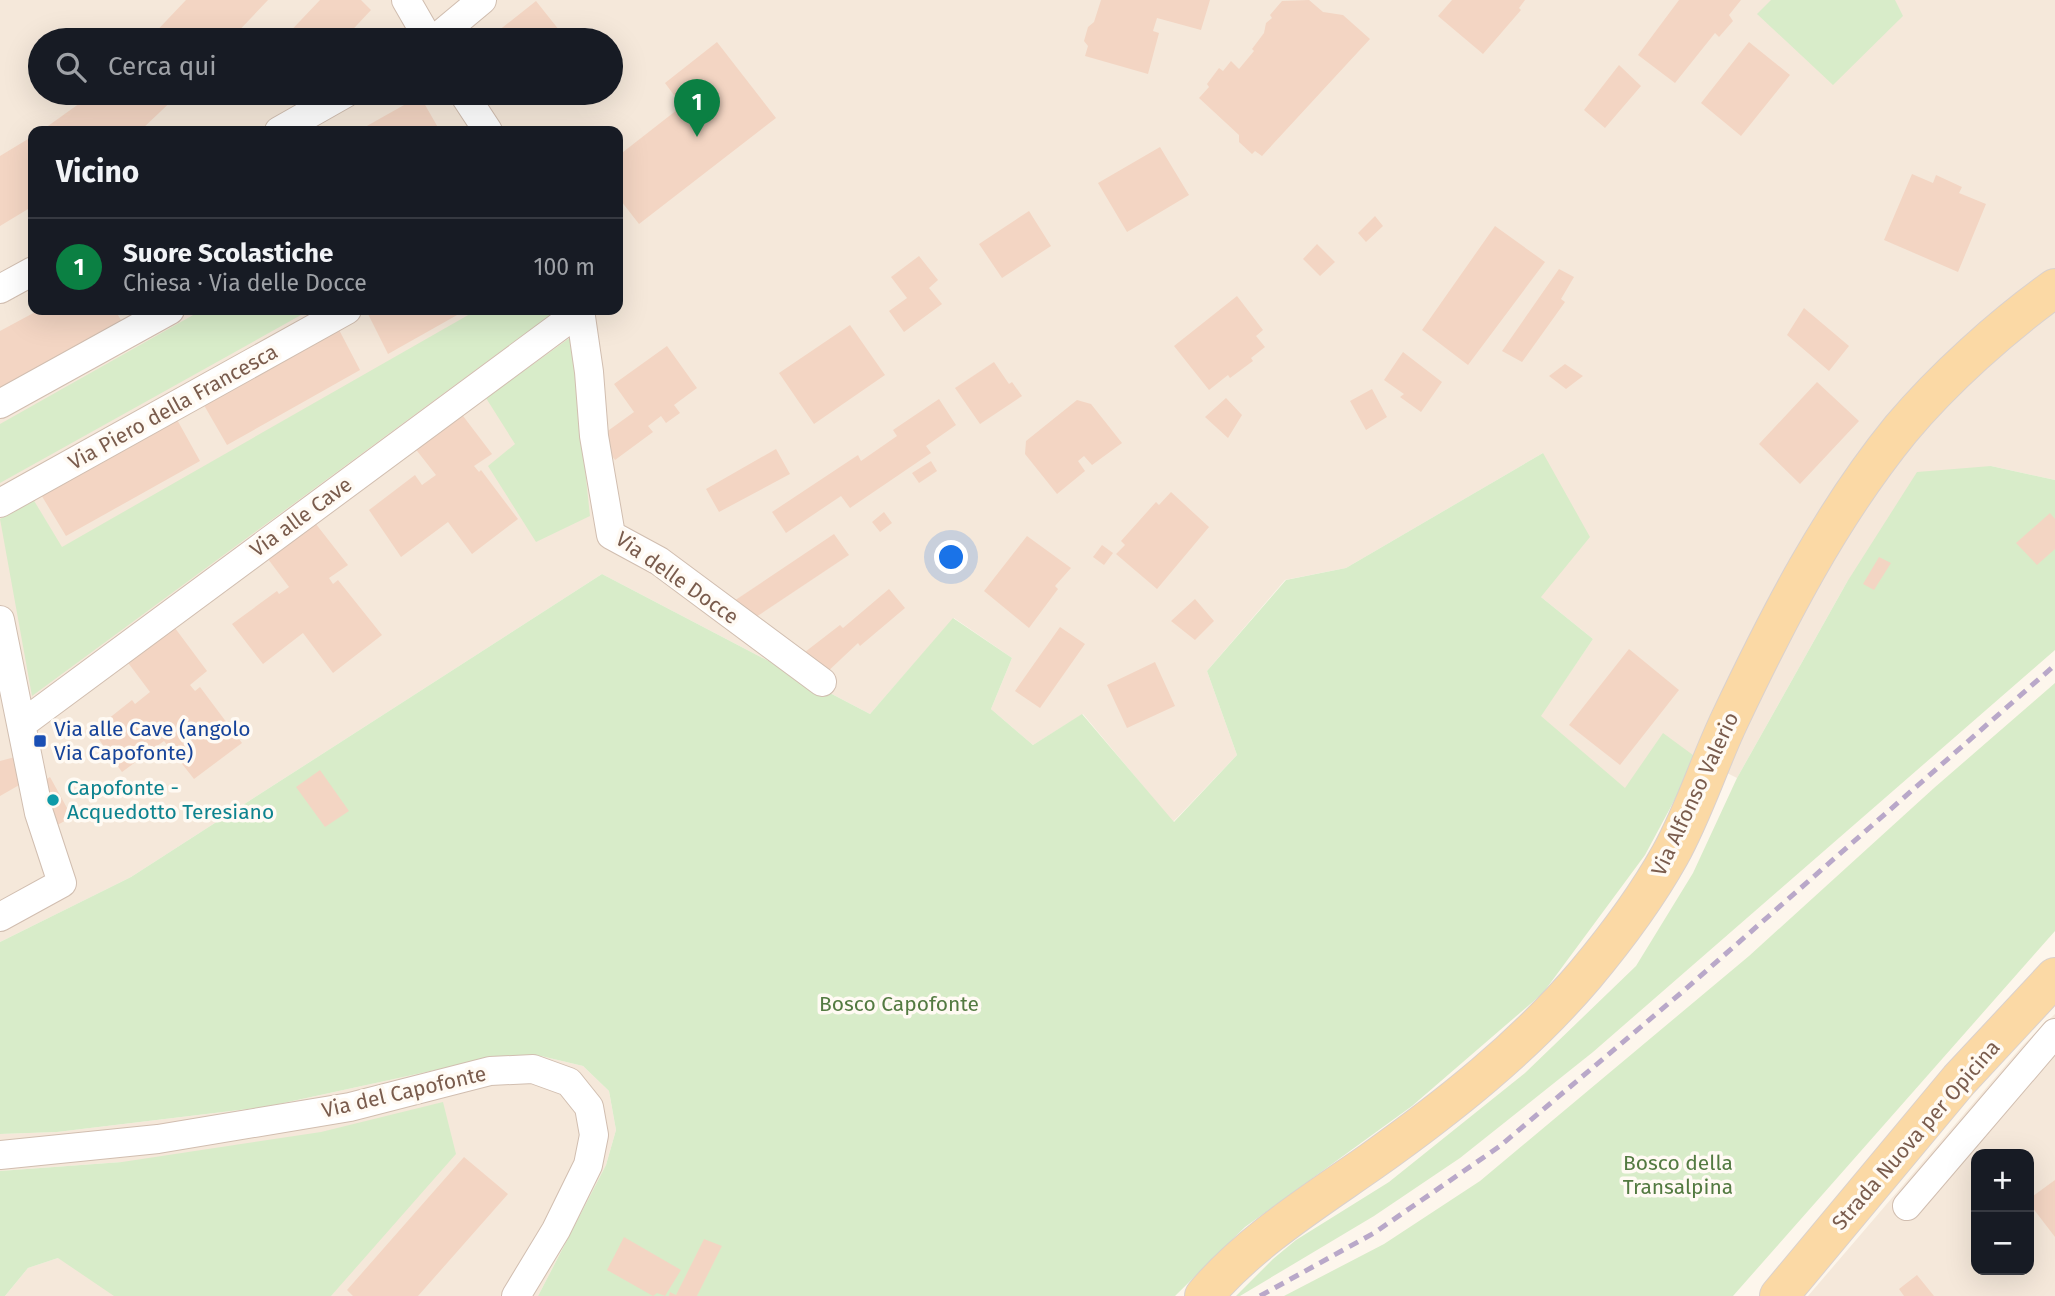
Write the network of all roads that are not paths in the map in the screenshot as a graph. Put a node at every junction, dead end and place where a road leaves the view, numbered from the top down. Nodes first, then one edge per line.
1 (406, 0) edge
2 (482, 0) edge
3 (424, 28) edge
4 (447, 28) edge
5 (325, 105) edge
6 (471, 105) edge
7 (288, 126) edge
8 (485, 126) edge
9 (28, 274) edge
10 (2055, 288) edge
11 (0, 289) edge
12 (161, 315) edge
13 (338, 315) edge
14 (574, 315) edge
15 (581, 315) edge
16 (0, 404) edge
17 (0, 503) edge
18 (0, 620) edge
19 (822, 682) dead end
20 (14, 714) edge
21 (0, 916) edge
22 (2055, 977) edge
23 (2055, 1033) edge
24 (0, 1155) edge
25 (1907, 1206) dead end
26 (516, 1296) edge
27 (1204, 1296) edge
28 (1779, 1296) edge

1 - 3 street
2 - 4 street
5 - 7 street
6 - 8 street
9 - 11 street
10 - 27 main road, Via Alfonso Valerio
12 - 16 street
13 - 17 street, Via Piero della Francesca
14 - 20 street, Via alle Cave
15 - 19 street, Via delle Docce
18 - 20 street
20 - 21 street
22 - 28 main road, Strada Nuova per Opicina
23 - 25 street
24 - 26 street, Via del Capofonte

